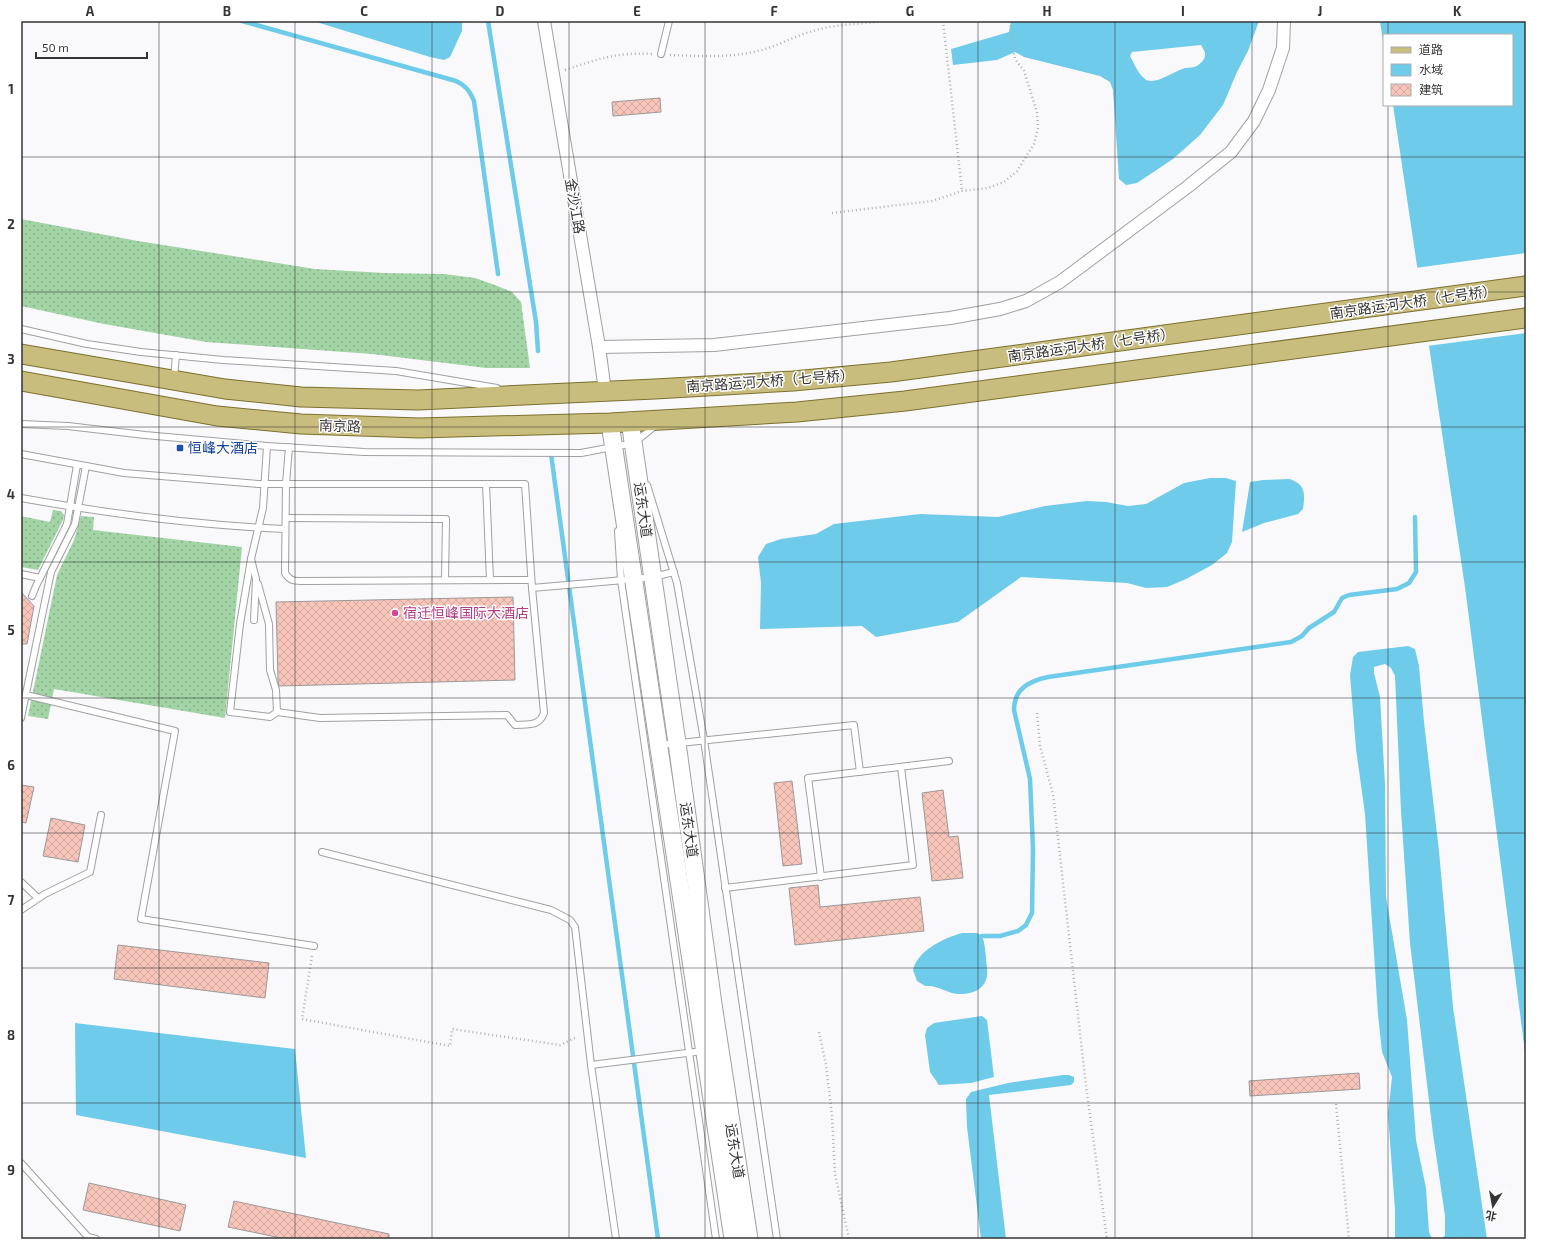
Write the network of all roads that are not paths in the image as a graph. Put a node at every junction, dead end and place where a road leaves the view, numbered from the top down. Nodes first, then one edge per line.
1 (544, 21) edge
2 (669, 21) edge
3 (1284, 21) edge
4 (661, 54) road end
5 (1526, 286) edge
6 (1526, 318) edge
7 (21, 329) edge
8 (599, 347) junction
9 (21, 354) edge
10 (176, 355) junction
11 (174, 380) junction
12 (21, 382) edge
13 (655, 389) joint
14 (605, 391) junction
15 (534, 395) junction
16 (662, 420) junction
17 (630, 422) junction
18 (610, 423) junction
19 (21, 424) edge
20 (634, 443) junction
21 (267, 446) junction
22 (289, 447) junction
23 (613, 448) junction
24 (21, 454) edge
25 (77, 465) junction
26 (86, 466) junction
27 (265, 484) junction
28 (286, 484) junction
29 (486, 484) junction
30 (21, 498) edge
31 (71, 507) junction
32 (78, 508) junction
33 (286, 518) junction
34 (618, 518) dead end
35 (618, 526) dead end
36 (258, 528) junction
37 (285, 529) junction
38 (251, 559) junction
39 (674, 572) junction
40 (21, 574) edge
41 (653, 577) junction
42 (40, 578) junction
43 (256, 579) junction
44 (445, 580) junction
45 (490, 580) junction
46 (531, 580) junction
47 (627, 580) junction
48 (532, 588) junction
49 (32, 596) dead end
50 (254, 620) dead end
51 (26, 695) junction
52 (277, 712) junction
53 (21, 718) edge
54 (704, 740) junction
55 (677, 743) junction
56 (659, 745) junction
57 (949, 761) dead end
58 (901, 767) junction
59 (860, 772) junction
60 (101, 815) dead end
61 (322, 852) dead end
62 (821, 877) junction
63 (21, 882) edge
64 (725, 888) junction
65 (38, 898) junction
66 (21, 910) edge
67 (314, 946) road end
68 (697, 1052) junction
69 (590, 1065) junction
70 (21, 1163) edge
71 (96, 1239) edge
72 (616, 1239) edge
73 (716, 1239) edge
74 (733, 1239) edge
75 (749, 1239) edge
76 (777, 1239) edge

1 - 8 street, 金沙江路
2 - 4 lane
3 - 8 street
5 - 13 main road, 南京路运河大桥（七号桥）
6 - 16 main road
7 - 10 lane
8 - 14 street, 金沙江路
9 - 11 main road, 南京路
10 - 11 lane
10 - 15 lane
11 - 15 main road, 南京路
12 - 18 main road, 南京路
13 - 14 main road, 南京路
14 - 15 main road, 南京路
16 - 17 main road, 南京路
16 - 20 lane
17 - 18 main road, 南京路
17 - 20 main road, 运东大道
18 - 23 main road, 运东大道
19 - 21 lane
20 - 23 lane
20 - 39 lane
20 - 41 main road, 运东大道
21 - 22 lane
21 - 27 lane
22 - 23 lane
22 - 28 lane
23 - 34 lane
23 - 47 main road, 运东大道
24 - 25 lane
25 - 26 lane
25 - 31 lane
26 - 27 lane
26 - 32 lane
27 - 28 lane
27 - 36 lane
28 - 29 lane
28 - 33 lane
29 - 45 lane
29 - 46 lane
30 - 31 lane
31 - 32 lane
31 - 42 lane
32 - 36 lane
32 - 51 lane
33 - 37 lane
33 - 44 lane
35 - 47 lane
36 - 37 lane
36 - 38 lane
37 - 44 lane
38 - 43 lane
38 - 52 lane
39 - 41 lane
39 - 54 lane
40 - 42 lane
41 - 47 lane
41 - 55 main road, 运东大道
42 - 49 lane
43 - 50 lane
43 - 52 lane
44 - 45 lane
45 - 46 lane
46 - 48 lane
47 - 48 lane
47 - 56 main road, 运东大道
47 - 68 lane
48 - 52 lane
51 - 53 lane
51 - 67 lane
54 - 55 lane
54 - 59 lane
54 - 64 lane
55 - 56 lane
55 - 75 main road, 运东大道
56 - 68 main road, 运东大道
57 - 58 lane
58 - 59 lane
58 - 62 lane
59 - 62 lane
60 - 65 lane
61 - 69 lane
62 - 64 lane
63 - 65 lane
64 - 76 lane
65 - 66 lane
68 - 69 lane
68 - 73 lane
68 - 74 main road, 运东大道
69 - 72 lane
70 - 71 lane

